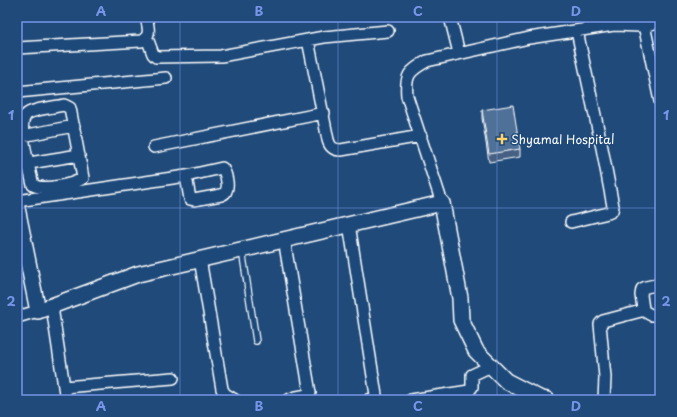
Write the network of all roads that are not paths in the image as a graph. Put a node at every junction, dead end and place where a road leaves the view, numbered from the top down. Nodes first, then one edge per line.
1 (146, 17) edge
2 (450, 17) edge
3 (660, 22) edge
4 (644, 25) junction
5 (388, 31) dead end
6 (577, 31) junction
7 (146, 38) junction
8 (308, 40) junction
9 (17, 48) edge
10 (459, 53) junction
11 (166, 78) dead end
12 (17, 92) edge
13 (660, 101) edge
14 (324, 113) junction
15 (74, 126) junction
16 (20, 136) edge
17 (421, 136) junction
18 (154, 147) dead end
19 (79, 155) junction
20 (28, 163) junction
21 (17, 166) edge
22 (186, 176) dead end
23 (17, 201) edge
24 (442, 203) junction
25 (17, 208) edge
26 (571, 222) dead end
27 (349, 224) junction
28 (20, 234) edge
29 (284, 239) junction
30 (242, 249) junction
31 (22, 255) edge
32 (200, 259) junction
33 (660, 284) edge
34 (45, 309) junction
35 (642, 310) junction
36 (660, 316) edge
37 (17, 317) edge
38 (256, 341) dead end
39 (491, 366) junction
40 (173, 378) dead end
41 (64, 387) junction
42 (66, 400) edge
43 (235, 400) edge
44 (289, 400) edge
45 (370, 400) edge
46 (410, 400) edge
47 (547, 400) edge
48 (604, 400) edge

1 - 7 street
2 - 10 street
3 - 4 street
4 - 6 street
4 - 13 street
5 - 8 street
6 - 10 street
6 - 26 street
7 - 8 street
7 - 9 street
8 - 14 street
10 - 17 street
11 - 12 street
14 - 17 street
14 - 18 street
15 - 16 street
15 - 16 street
15 - 19 street
16 - 20 street
17 - 24 street
19 - 20 street
19 - 20 street
20 - 21 street
22 - 23 street
24 - 27 street
24 - 39 street
25 - 28 street
27 - 29 street
27 - 45 street
28 - 31 street
29 - 30 street
29 - 44 street
30 - 32 street
30 - 38 lane
31 - 34 street
32 - 34 street
32 - 43 street
33 - 35 street
34 - 37 street
34 - 41 street
35 - 36 street
35 - 48 street
39 - 46 street
39 - 47 street
40 - 41 street
41 - 42 street

